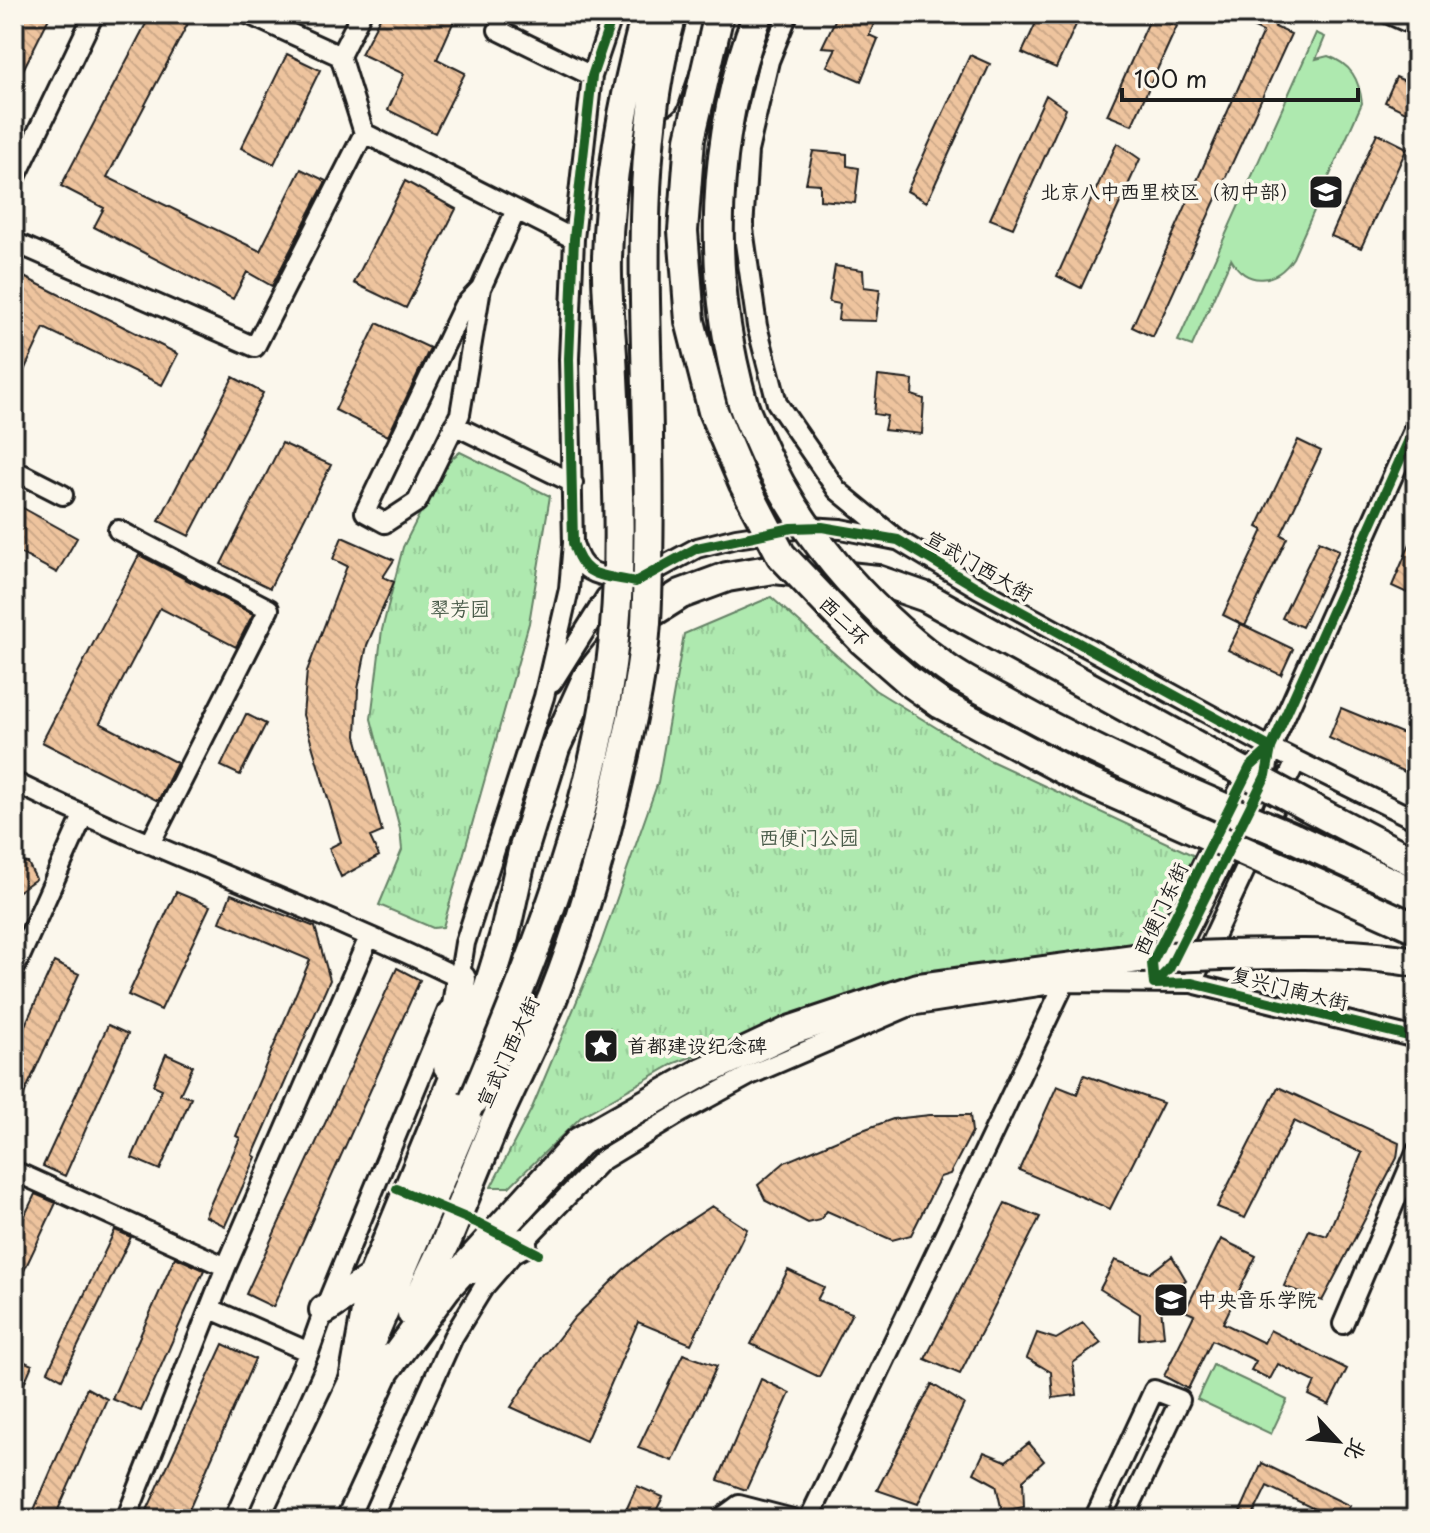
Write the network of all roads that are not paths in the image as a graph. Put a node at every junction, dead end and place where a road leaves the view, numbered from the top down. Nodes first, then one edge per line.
1 (94, 14) edge
2 (248, 14) edge
3 (361, 14) edge
4 (505, 14) edge
5 (613, 14) edge
6 (646, 14) edge
7 (672, 14) edge
8 (693, 14) edge
9 (719, 14) edge
10 (758, 14) edge
11 (788, 14) edge
12 (1389, 14) edge
13 (1416, 26) edge
14 (340, 56) junction
15 (592, 76) junction
16 (364, 133) junction
17 (649, 155) junction
18 (14, 181) edge
19 (516, 210) junction
20 (574, 239) junction
21 (14, 242) edge
22 (481, 288) junction
23 (1416, 424) edge
24 (454, 425) junction
25 (14, 470) edge
26 (573, 483) junction
27 (63, 495) dead end
28 (118, 530) dead end
29 (898, 540) junction
30 (573, 543) junction
31 (635, 582) junction
32 (544, 697) junction
33 (1271, 748) junction
34 (1296, 761) junction
35 (14, 782) edge
36 (83, 816) junction
37 (1416, 820) edge
38 (150, 844) junction
39 (1416, 863) edge
40 (1416, 894) edge
41 (1416, 928) edge
42 (369, 937) junction
43 (1416, 962) edge
44 (14, 970) edge
45 (461, 979) junction
46 (1065, 982) junction
47 (1192, 983) junction
48 (1154, 984) junction
49 (1416, 1038) edge
50 (440, 1114) junction
51 (1416, 1152) edge
52 (14, 1171) edge
53 (522, 1243) junction
54 (226, 1267) junction
55 (372, 1278) junction
56 (447, 1287) junction
57 (211, 1309) junction
58 (324, 1310) junction
59 (1343, 1324) dead end
60 (309, 1352) junction
61 (382, 1375) junction
62 (354, 1380) junction
63 (126, 1519) edge
64 (234, 1519) edge
65 (288, 1519) edge
66 (317, 1519) edge
67 (371, 1519) edge
68 (720, 1519) edge
69 (793, 1519) edge
70 (809, 1519) edge
71 (1094, 1519) edge
72 (1124, 1519) edge

1 - 18 street
2 - 14 street
3 - 14 street
4 - 15 street
5 - 15 street, 宣武门西大街
6 - 62 highway, 宣武门西大街, bridge
7 - 17 highway, 宣武门西大街, bridge
8 - 17 highway, 宣武门西大街, bridge
9 - 41 highway, 西二环, bridge
10 - 40 highway, 西二环, bridge
11 - 29 street, 宣武门西大街
12 - 13 street
14 - 16 street
15 - 20 street, 宣武门西大街
16 - 19 street
16 - 21 street
17 - 61 highway, 宣武门西大街, bridge
19 - 20 street
19 - 22 street
20 - 26 street, 宣武门西大街
22 - 24 street
22 - 24 street
23 - 33 street, 西便门东街
24 - 26 street
25 - 27 street
26 - 30 street, 宣武门西大街
28 - 38 street
29 - 31 street, 宣武门西大街
29 - 33 street, 宣武门西大街
30 - 31 street
30 - 32 street, 宣武门西大街
31 - 32 street, 宣武门西大街
32 - 45 street, 宣武门西大街
33 - 34 street
33 - 48 street, 西便门东街
34 - 37 street
34 - 47 street
35 - 36 street
36 - 38 street
36 - 44 street
38 - 42 street
39 - 50 highway, bridge
42 - 45 street
42 - 54 street
43 - 56 highway, bridge
45 - 50 highway
45 - 58 street, 宣武门西大街
46 - 48 street
46 - 53 street
46 - 70 street
47 - 48 street, 复兴门南大街
47 - 49 street, 复兴门南大街
50 - 55 highway
51 - 59 street
52 - 54 street
53 - 56 highway
53 - 67 street
54 - 57 street
55 - 58 highway
55 - 62 highway
56 - 61 highway
57 - 60 street
57 - 63 street
58 - 60 street, 宣武门西大街
60 - 64 street, 宣武门西大街
61 - 66 highway, 宣武门西大街
62 - 65 highway, 宣武门西大街
68 - 69 street
71 - 72 street

